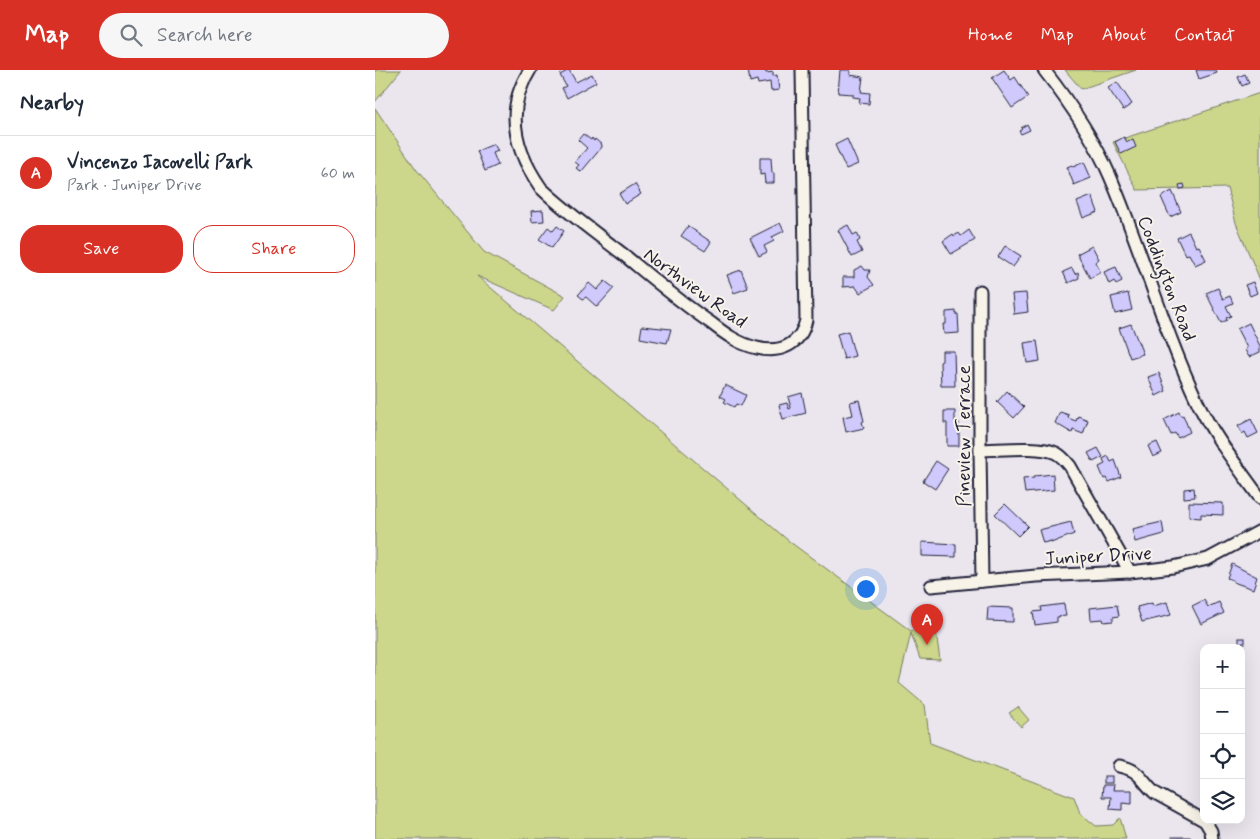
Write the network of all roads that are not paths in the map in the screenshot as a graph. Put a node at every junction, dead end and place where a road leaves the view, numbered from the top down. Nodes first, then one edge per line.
1 (530, 70) edge
2 (802, 70) edge
3 (1044, 70) edge
4 (980, 292) dead end
5 (980, 450) junction
6 (1260, 498) edge
7 (1260, 531) edge
8 (1130, 572) junction
9 (982, 581) junction
10 (931, 586) dead end
11 (1119, 766) dead end
12 (1212, 839) edge

1 - 2 street, Northview Road
3 - 6 street, Coddington Road
4 - 5 street, Pineview Terrace
5 - 8 street
5 - 9 street, Pineview Terrace
7 - 8 street, Juniper Drive
8 - 9 street, Juniper Drive
9 - 10 street, Juniper Drive
11 - 12 street

